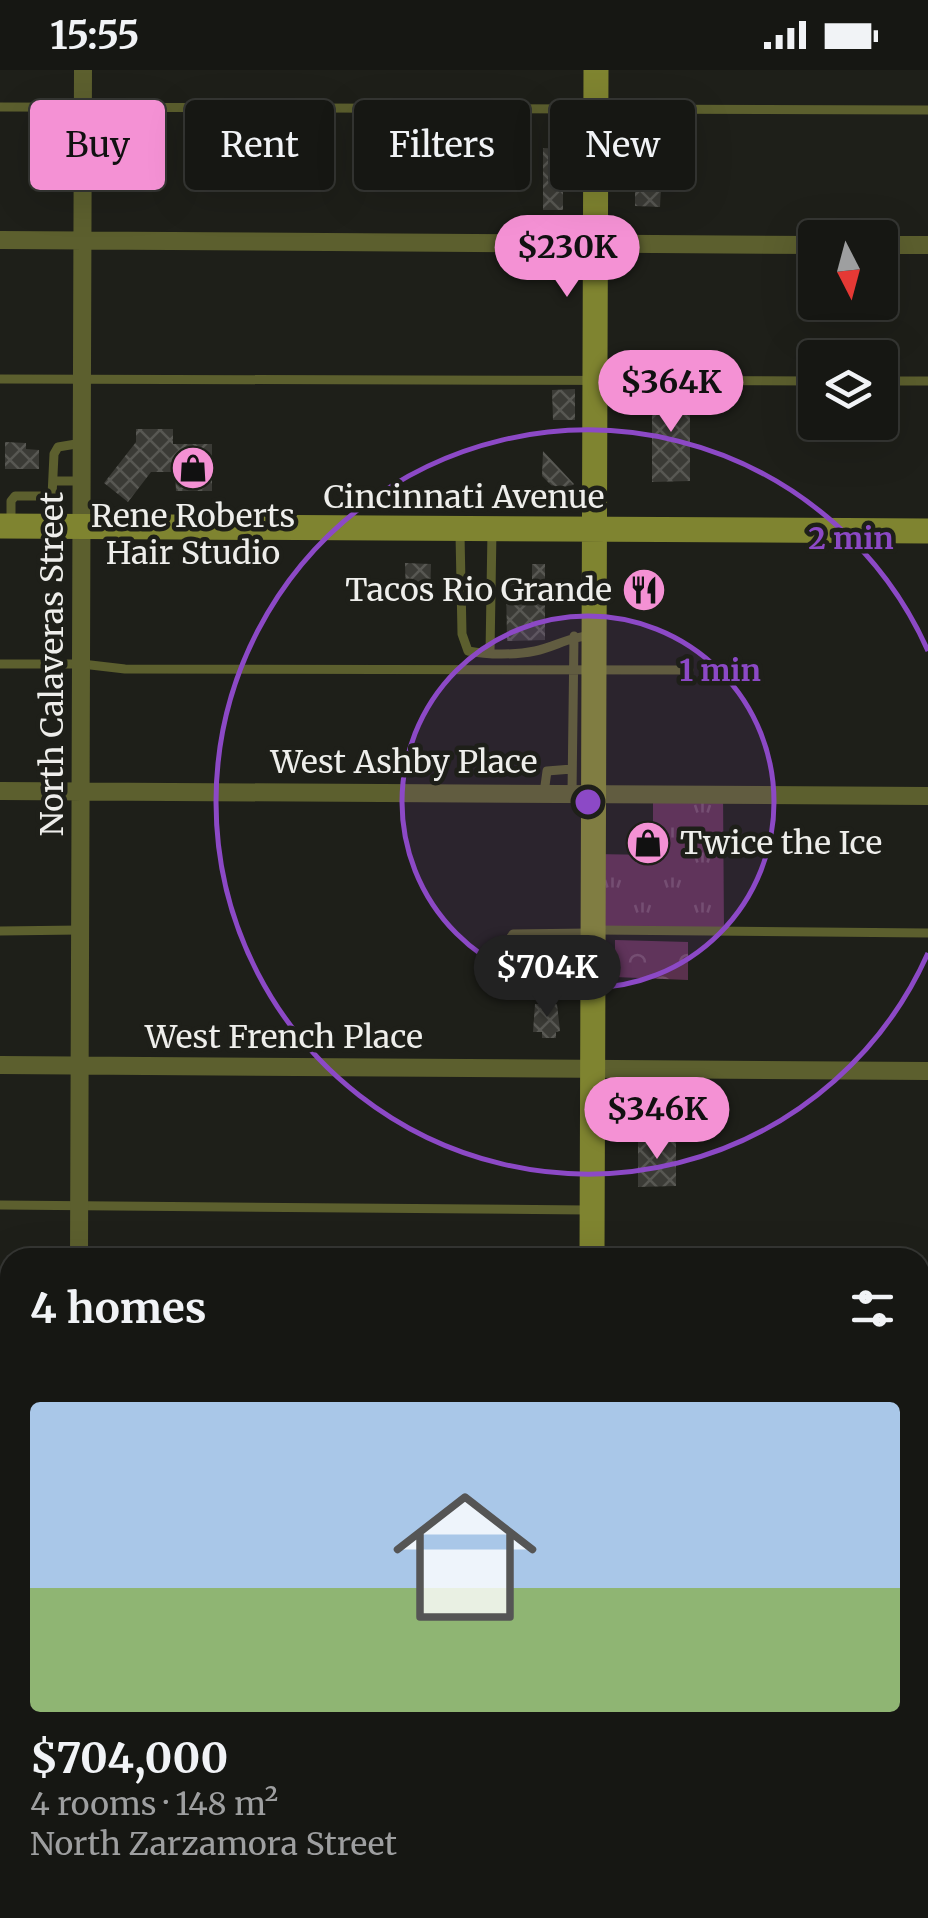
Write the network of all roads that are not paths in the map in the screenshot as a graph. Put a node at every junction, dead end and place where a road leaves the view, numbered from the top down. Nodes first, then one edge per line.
1 (83, 70) edge
2 (596, 70) edge
3 (83, 100) edge
4 (596, 100) edge
5 (0, 107) edge
6 (30, 107) edge
7 (165, 107) edge
8 (550, 109) edge
9 (695, 109) edge
10 (928, 110) edge
11 (83, 190) edge
12 (595, 190) edge
13 (0, 240) edge
14 (83, 240) junction
15 (595, 244) junction
16 (798, 245) edge
17 (898, 245) edge
18 (928, 245) edge
19 (0, 379) edge
20 (82, 379) junction
21 (594, 381) junction
22 (798, 381) edge
23 (898, 381) edge
24 (928, 381) edge
25 (82, 444) junction
26 (53, 481) junction
27 (82, 481) junction
28 (52, 496) junction
29 (6, 526) edge
30 (52, 526) junction
31 (82, 526) junction
32 (460, 530) junction
33 (492, 530) junction
34 (594, 531) junction
35 (928, 531) edge
36 (584, 636) junction
37 (490, 653) junction
38 (0, 664) edge
39 (82, 664) junction
40 (583, 668) junction
41 (689, 670) dead end
42 (572, 769) junction
43 (0, 791) edge
44 (82, 791) junction
45 (544, 793) junction
46 (583, 793) junction
47 (928, 796) edge
48 (80, 930) junction
49 (0, 931) edge
50 (593, 931) junction
51 (928, 933) edge
52 (592, 978) junction
53 (0, 1065) edge
54 (80, 1065) junction
55 (592, 1069) junction
56 (928, 1070) edge
57 (0, 1205) edge
58 (79, 1205) junction
59 (592, 1210) junction
60 (79, 1248) edge
61 (592, 1248) edge

1 - 3 street, North Calaveras Street
2 - 4 street
5 - 6 lane
7 - 8 lane
9 - 10 lane
11 - 14 street, North Calaveras Street
12 - 15 street
13 - 14 street
14 - 15 street
14 - 20 street, North Calaveras Street
15 - 16 street
15 - 21 street
17 - 18 street
19 - 20 lane
20 - 21 lane
20 - 25 street, North Calaveras Street
21 - 22 lane
21 - 34 street
23 - 24 lane
25 - 26 lane
25 - 27 street, North Calaveras Street
26 - 27 lane
26 - 28 lane
27 - 31 street, North Calaveras Street
28 - 29 lane
28 - 30 lane
29 - 30 street, Cincinnati Avenue
30 - 31 street, Cincinnati Avenue
31 - 32 street, Cincinnati Avenue
31 - 39 street, North Calaveras Street
32 - 33 street, Cincinnati Avenue
32 - 37 lane
33 - 34 street, Cincinnati Avenue
33 - 37 lane
34 - 35 street, Cincinnati Avenue
34 - 36 street
36 - 37 lane
36 - 40 street
38 - 39 lane
39 - 40 lane
39 - 44 street, North Calaveras Street
40 - 41 lane
40 - 42 lane
40 - 46 street
42 - 45 lane
42 - 46 lane
43 - 44 street, West Ashby Place
44 - 45 street, West Ashby Place
44 - 48 street, North Calaveras Street
45 - 46 street, West Ashby Place
46 - 47 street, West Ashby Place
46 - 50 street
48 - 49 lane
48 - 54 street, North Calaveras Street
50 - 51 lane
50 - 52 street
50 - 52 lane
52 - 55 street
53 - 54 street, West French Place
54 - 55 street, West French Place
54 - 58 street, North Calaveras Street
55 - 56 street, West French Place
55 - 59 street
57 - 58 lane
58 - 59 lane
58 - 60 street, North Calaveras Street
59 - 61 street

